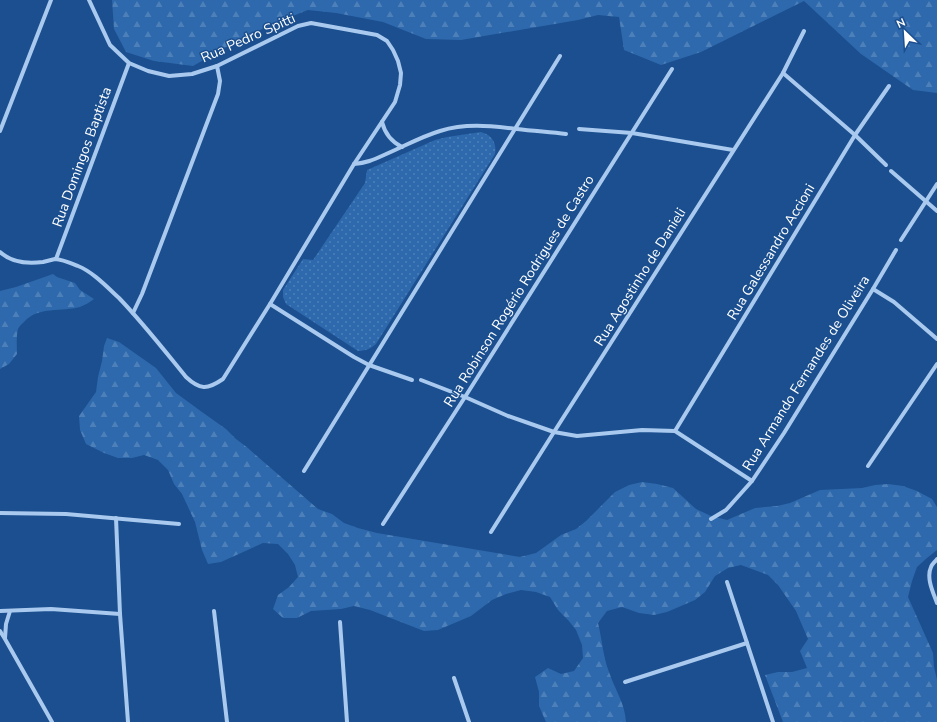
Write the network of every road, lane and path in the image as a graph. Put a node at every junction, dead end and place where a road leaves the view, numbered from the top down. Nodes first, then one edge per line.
1 (51, 0) edge
2 (89, 0) edge
3 (804, 31) dead end
4 (560, 56) dead end
5 (129, 63) junction
6 (217, 66) junction
7 (672, 69) dead end
8 (783, 73) junction
9 (889, 86) dead end
10 (382, 122) junction
11 (516, 129) junction
12 (579, 129) dead end
13 (0, 131) edge
14 (632, 133) junction
15 (566, 134) dead end
16 (855, 135) junction
17 (402, 147) junction
18 (733, 150) junction
19 (354, 164) junction
20 (886, 165) dead end
21 (892, 171) dead end
22 (937, 184) edge
23 (926, 202) junction
24 (937, 211) edge
25 (901, 240) dead end
26 (896, 250) dead end
27 (0, 252) edge
28 (56, 259) junction
29 (873, 289) junction
30 (270, 304) junction
31 (133, 313) junction
32 (937, 339) edge
33 (937, 364) edge
34 (369, 365) junction
35 (412, 380) dead end
36 (421, 380) dead end
37 (465, 397) junction
38 (675, 431) junction
39 (554, 432) junction
40 (868, 466) dead end
41 (304, 471) dead end
42 (752, 481) junction
43 (0, 514) edge
44 (116, 518) junction
45 (711, 519) dead end
46 (179, 524) dead end
47 (383, 524) dead end
48 (491, 532) dead end
49 (937, 559) edge
50 (727, 582) dead end
51 (937, 602) edge
52 (0, 611) edge
53 (10, 611) junction
54 (214, 611) dead end
55 (120, 614) junction
56 (340, 622) dead end
57 (0, 631) edge
58 (5, 639) junction
59 (747, 643) junction
60 (454, 678) dead end
61 (625, 682) dead end
62 (52, 722) edge
63 (128, 722) edge
64 (227, 722) edge
65 (347, 722) edge
66 (469, 722) edge
67 (773, 722) edge

1 - 13 street
2 - 5 street, Rua Pedro Spitti
3 - 8 street, Rua Agostinho de Danieli
4 - 11 street
5 - 6 street, Rua Pedro Spitti
5 - 28 street, Rua Domingos Baptista
6 - 10 street, Rua Pedro Spitti
6 - 31 street
7 - 14 street, Rua Robinson Rogério Rodrigues de Castro
8 - 16 street
8 - 18 street, Rua Agostinho de Danieli
9 - 16 street, Rua Galessandro Accioni
10 - 17 street
10 - 19 street, Rua Pedro Spitti
11 - 15 street
11 - 17 street
11 - 34 street
12 - 14 street
14 - 18 street
14 - 37 street, Rua Robinson Rogério Rodrigues de Castro
16 - 20 street
16 - 38 street, Rua Galessandro Accioni
17 - 19 street
18 - 39 street, Rua Agostinho de Danieli
19 - 30 street, Rua Pedro Spitti
21 - 23 street
22 - 23 street
23 - 24 street
23 - 25 street
26 - 29 street, Rua Armando Fernandes de Oliveira
27 - 28 street
28 - 31 street
29 - 32 street
29 - 42 street, Rua Armando Fernandes de Oliveira
30 - 31 street, Rua Pedro Spitti
30 - 34 street
33 - 40 street
34 - 35 street
34 - 41 street
36 - 37 street
37 - 39 street
37 - 47 street, Rua Robinson Rogério Rodrigues de Castro
38 - 39 street
38 - 42 street
39 - 48 street, Rua Agostinho de Danieli
42 - 45 street, Rua Armando Fernandes de Oliveira
43 - 44 street
44 - 46 street
44 - 55 street
49 - 51 street
50 - 59 street
52 - 53 street
53 - 55 street
53 - 58 street
54 - 64 street
55 - 63 street
56 - 65 street
57 - 58 street
58 - 62 street
59 - 61 street
59 - 67 street
60 - 66 street

